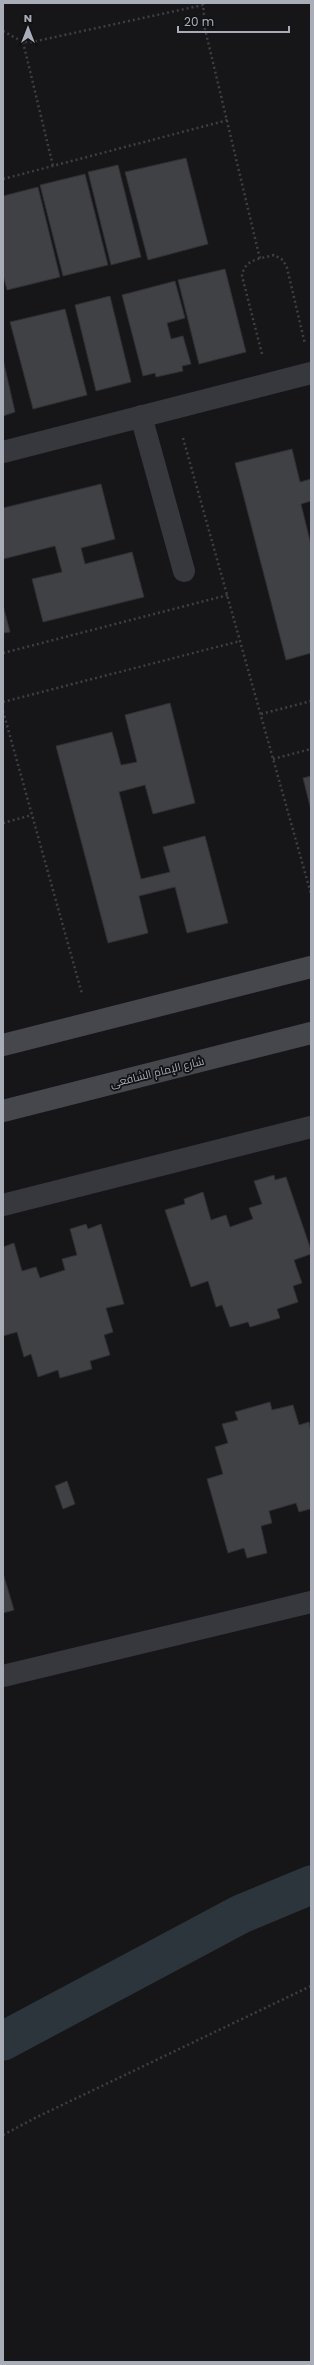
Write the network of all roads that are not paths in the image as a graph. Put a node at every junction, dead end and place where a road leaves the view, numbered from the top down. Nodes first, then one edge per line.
1 (309, 362) edge
2 (141, 416) junction
3 (3, 452) edge
4 (184, 571) dead end
5 (311, 967) edge
6 (311, 1033) edge
7 (3, 1045) edge
8 (3, 1111) edge
9 (311, 1126) edge
10 (3, 1205) edge
11 (311, 1602) edge
12 (3, 1676) edge

1 - 2 street
2 - 3 street
2 - 4 street
5 - 7 main road
6 - 8 main road, شارع الإمام الشافعى
9 - 10 street
11 - 12 street

